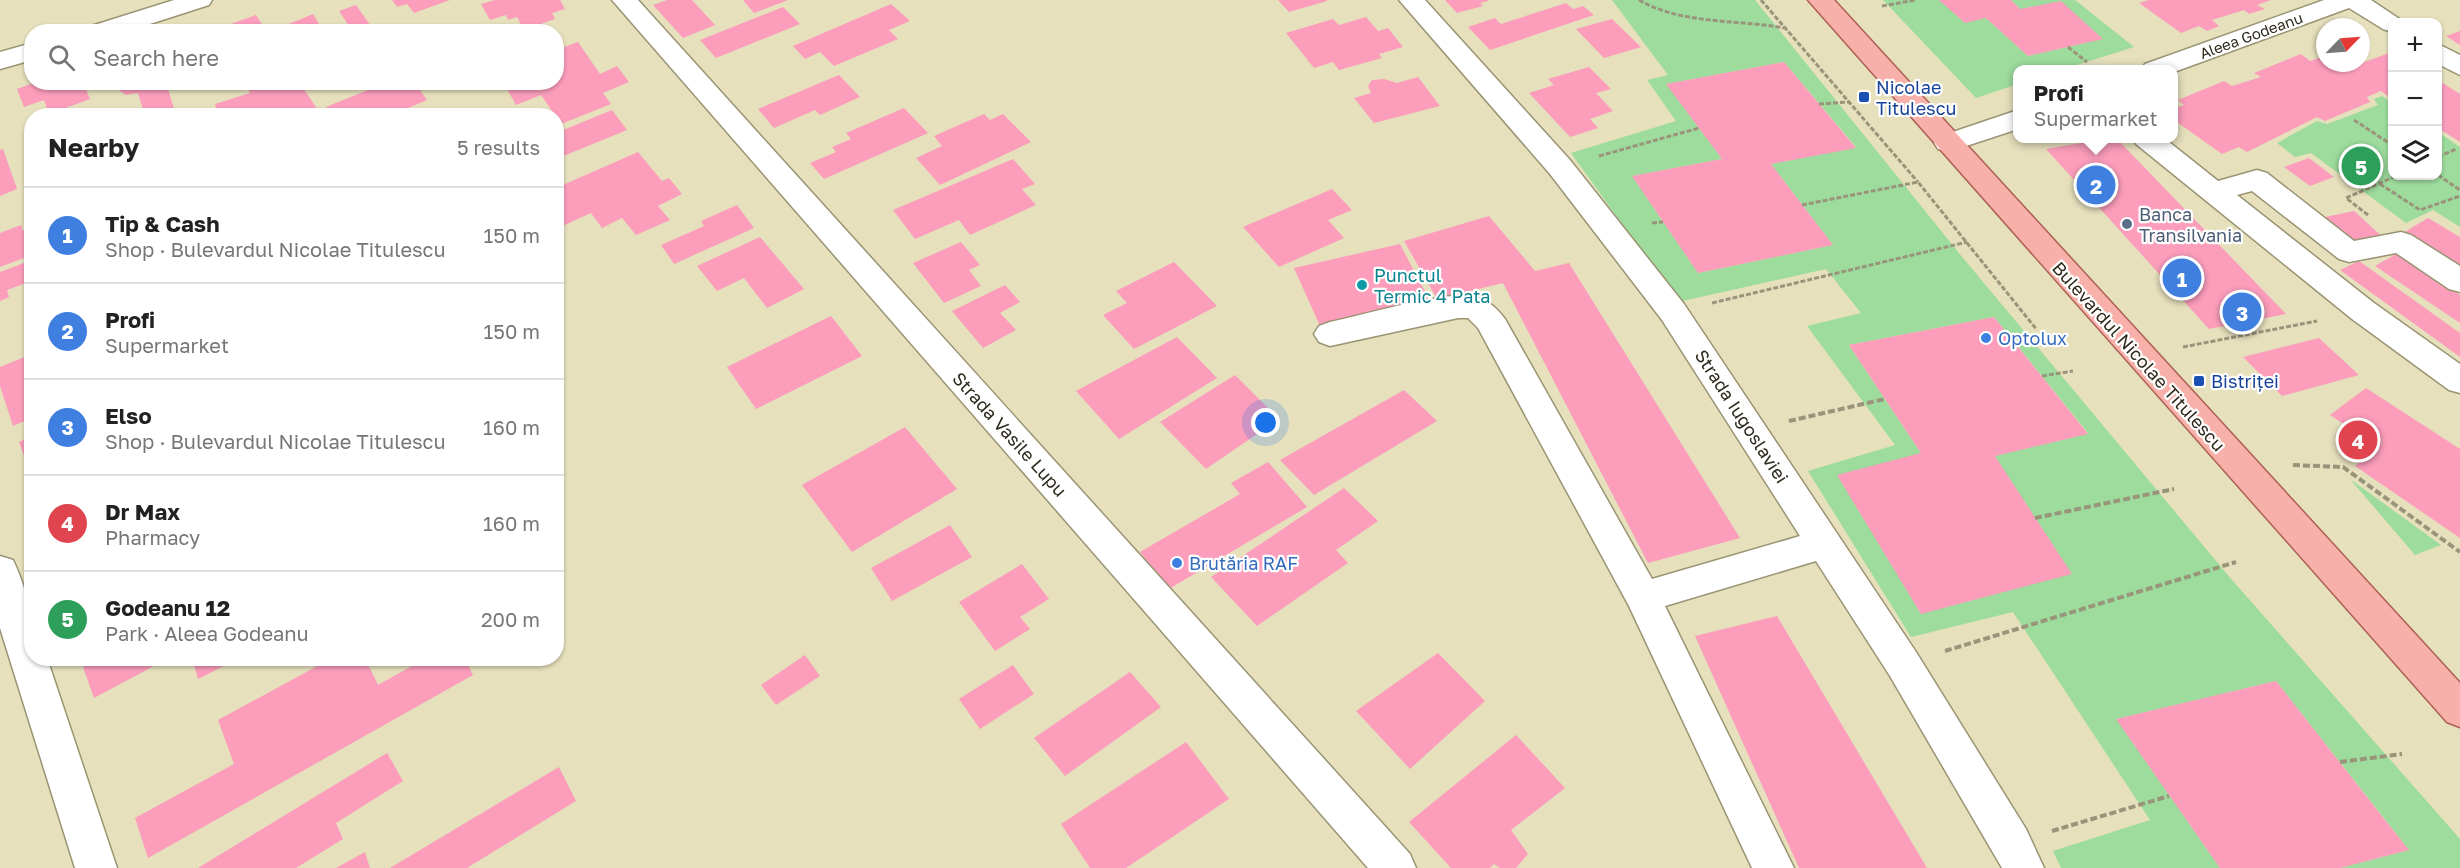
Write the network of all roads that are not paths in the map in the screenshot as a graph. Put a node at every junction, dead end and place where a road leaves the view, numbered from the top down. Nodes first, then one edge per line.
1 (200, 0) edge
2 (624, 0) edge
3 (1411, 0) edge
4 (1820, 0) edge
5 (2347, 0) edge
6 (2354, 0) edge
7 (2388, 21) edge
8 (123, 24) edge
9 (24, 54) edge
10 (2442, 55) edge
11 (0, 61) edge
12 (2168, 65) edge
13 (2460, 67) edge
14 (2013, 121) edge
15 (1948, 143) junction
16 (2152, 143) edge
17 (2213, 192) junction
18 (2460, 281) edge
19 (1330, 334) dead end
20 (2460, 381) edge
21 (1824, 544) junction
22 (0, 571) edge
23 (1642, 597) junction
24 (24, 645) edge
25 (31, 666) edge
26 (2460, 710) edge
27 (2018, 856) edge
28 (96, 868) edge
29 (1395, 868) edge
30 (1773, 868) edge

1 - 8 street
2 - 29 street, Strada Vasile Lupu
3 - 21 street, Strada Iugoslaviei
4 - 15 main road, Bulevardul Nicolae Titulescu
5 - 12 street, Aleea Godeanu
6 - 7 street
9 - 11 street
10 - 13 street
14 - 15 street
15 - 26 main road, Bulevardul Nicolae Titulescu
16 - 17 street
17 - 18 street
17 - 20 street
19 - 23 street
21 - 23 street
21 - 27 street, Strada Iugoslaviei
22 - 24 street
23 - 30 street
25 - 28 street

